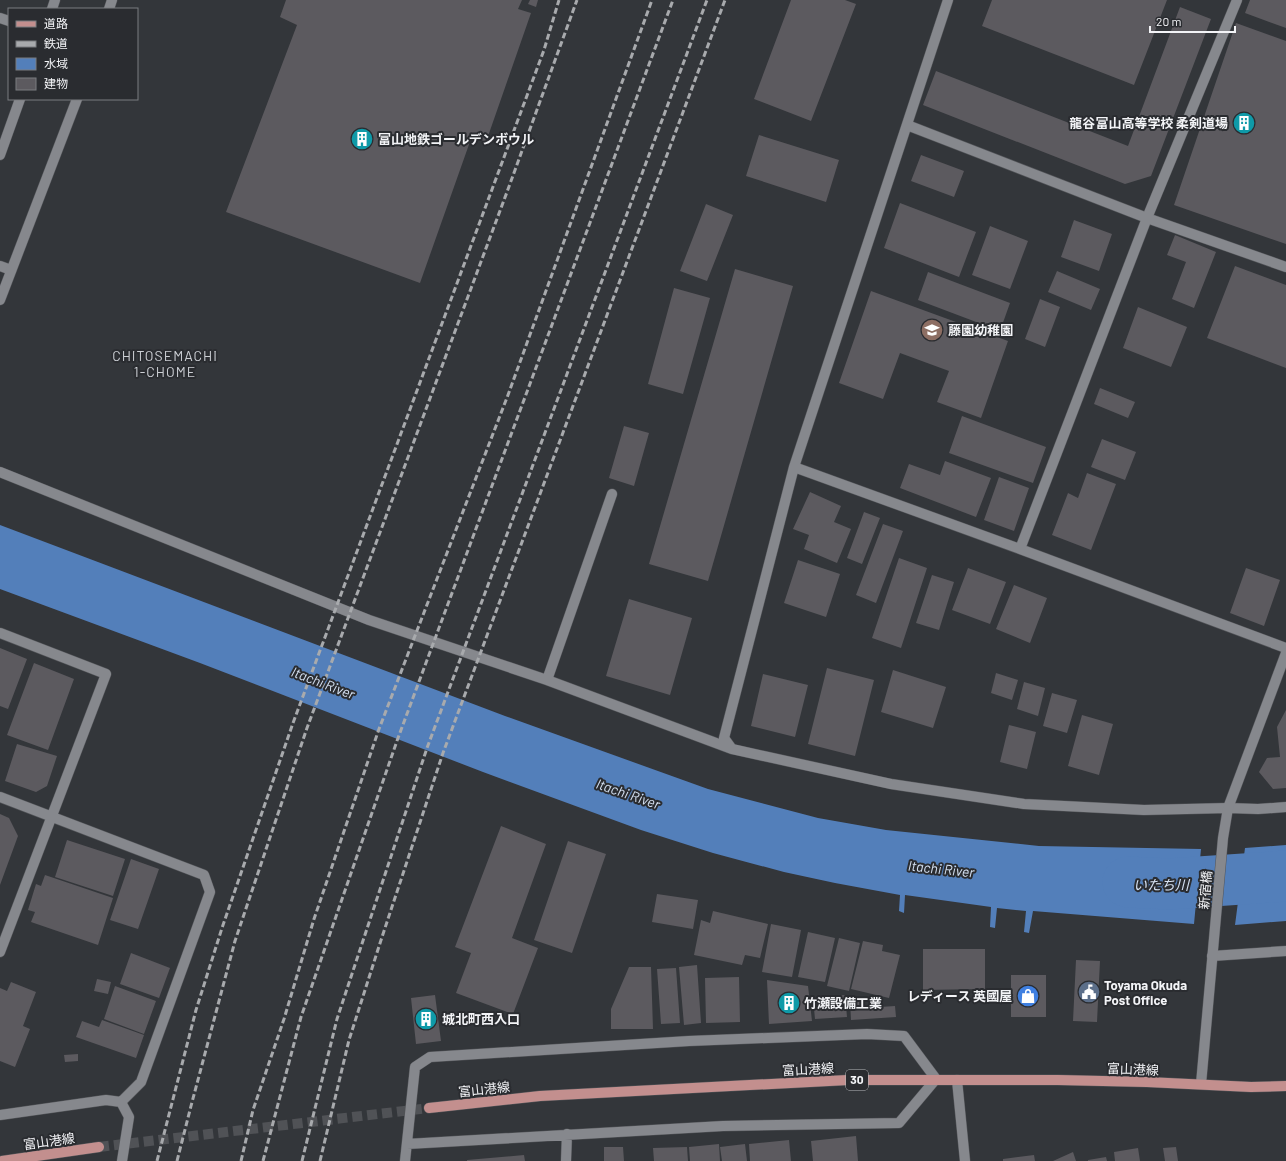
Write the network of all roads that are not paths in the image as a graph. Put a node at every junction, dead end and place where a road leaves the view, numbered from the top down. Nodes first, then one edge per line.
1 (948, 0) edge
2 (1236, 0) edge
3 (20, 100) edge
4 (76, 100) edge
5 (907, 125) junction
6 (0, 155) edge
7 (1147, 218) junction
8 (0, 266) edge
9 (1286, 267) edge
10 (11, 270) junction
11 (0, 300) edge
12 (794, 467) junction
13 (0, 472) edge
14 (612, 494) dead end
15 (1020, 549) junction
16 (0, 633) edge
17 (1286, 648) edge
18 (1286, 653) edge
19 (547, 680) junction
20 (732, 749) junction
21 (0, 797) edge
22 (1286, 807) edge
23 (1228, 808) junction
24 (52, 816) junction
25 (1286, 951) edge
26 (0, 952) edge
27 (1212, 956) junction
28 (936, 1079) junction
29 (956, 1080) junction
30 (1201, 1084) junction
31 (1286, 1086) edge
32 (121, 1102) junction
33 (429, 1108) tunnel mouth
34 (0, 1115) edge
35 (567, 1134) junction
36 (407, 1144) junction
37 (99, 1147) tunnel mouth
38 (2, 1161) edge
39 (122, 1161) edge
40 (405, 1161) edge
41 (566, 1161) edge
42 (965, 1161) edge

1 - 5 street
2 - 7 street
3 - 6 street
4 - 10 street
5 - 7 street
5 - 12 street
7 - 9 street
7 - 15 street
8 - 10 street
10 - 11 street
12 - 15 street
12 - 20 street
13 - 19 street
14 - 19 street
15 - 17 street
16 - 24 street
18 - 23 street, 新宿橋
19 - 20 street
20 - 23 street
21 - 24 street
22 - 23 street
23 - 27 street, 新宿橋
24 - 26 street
24 - 32 street
25 - 27 street
27 - 30 street, 新宿橋
28 - 29 main road, 富山港線 / 30
28 - 33 main road, 富山港線 / 30
28 - 35 street
28 - 36 street
29 - 30 main road, 富山港線 / 30
29 - 42 street
30 - 31 main road, 富山港線 / 30
32 - 34 street
32 - 39 street
35 - 36 street
35 - 41 street
36 - 40 street
37 - 38 main road, 富山港線

